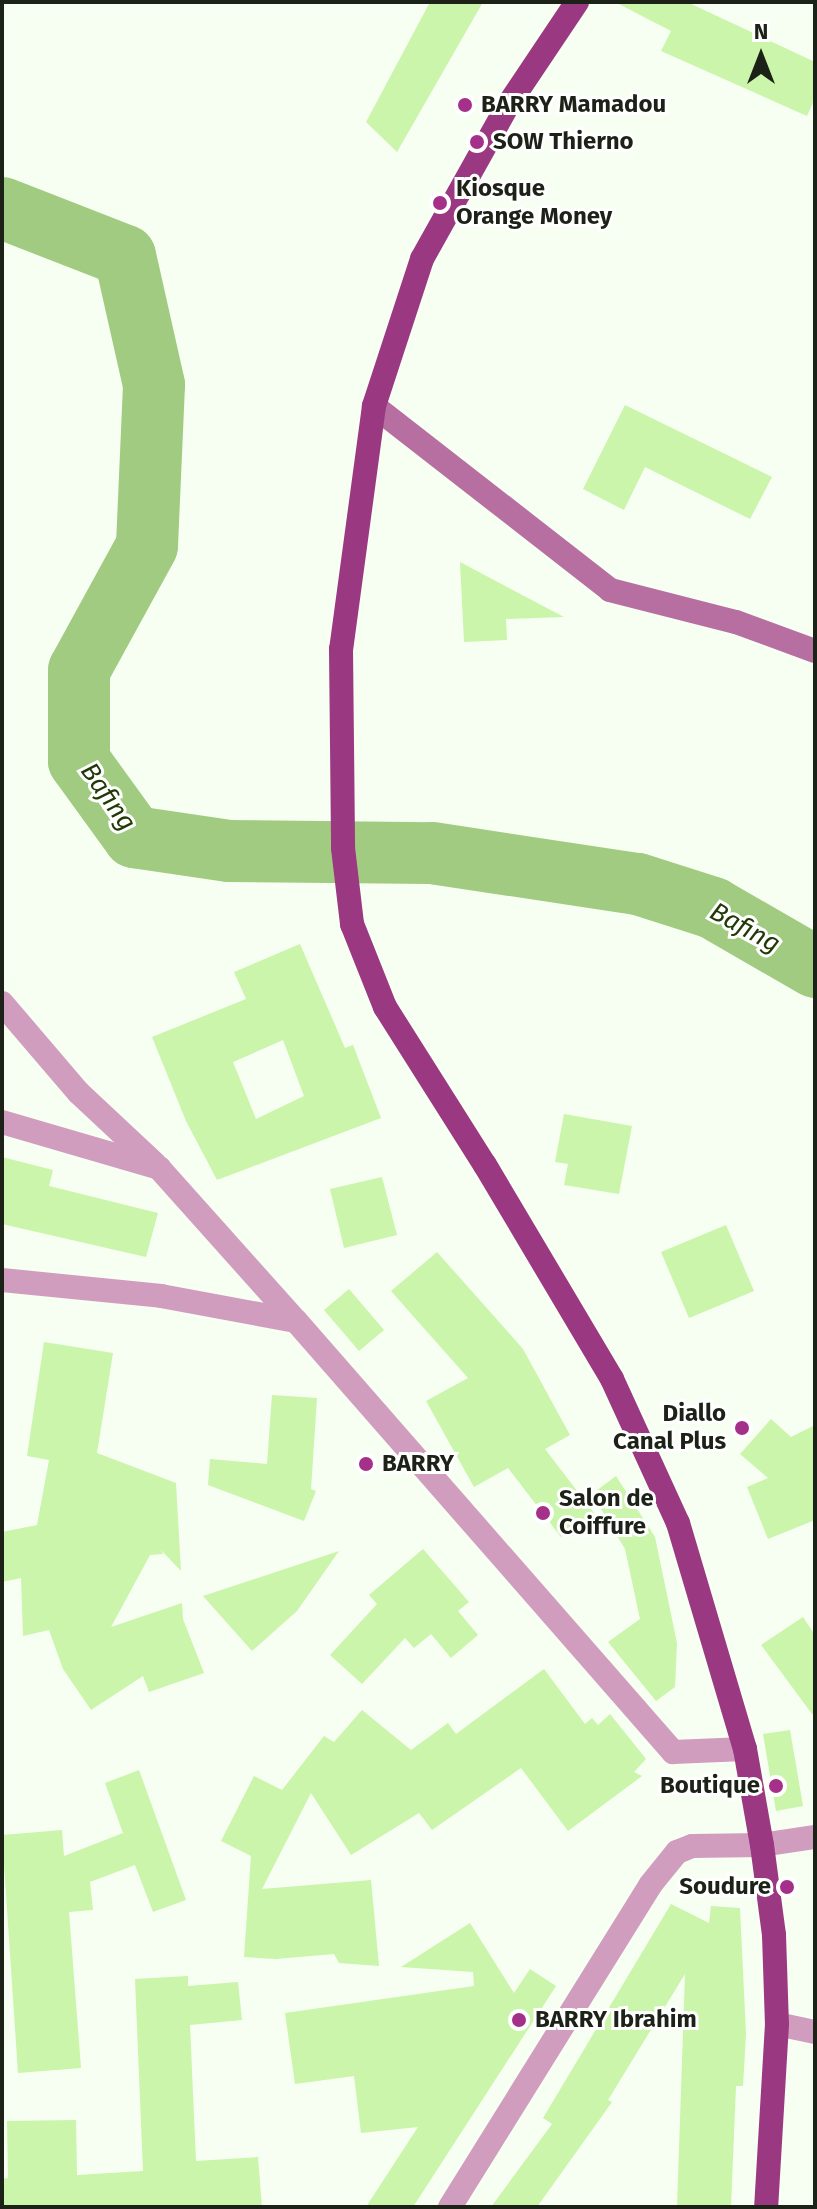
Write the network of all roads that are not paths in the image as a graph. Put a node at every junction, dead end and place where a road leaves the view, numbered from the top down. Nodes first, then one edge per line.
1 (577, 2) edge
2 (374, 406) junction
3 (815, 651) edge
4 (2, 1003) edge
5 (2, 1122) edge
6 (159, 1168) junction
7 (2, 1280) edge
8 (296, 1321) junction
9 (745, 1749) junction
10 (815, 1837) edge
11 (762, 1845) junction
12 (777, 2024) junction
13 (815, 2032) edge
14 (450, 2207) edge
15 (766, 2207) edge

1 - 2 highway
2 - 3 main road
2 - 9 highway
4 - 6 street
5 - 6 street
6 - 8 street
7 - 8 street
8 - 9 street
9 - 11 highway
10 - 11 street
11 - 12 highway
11 - 14 street
12 - 13 street
12 - 15 highway

